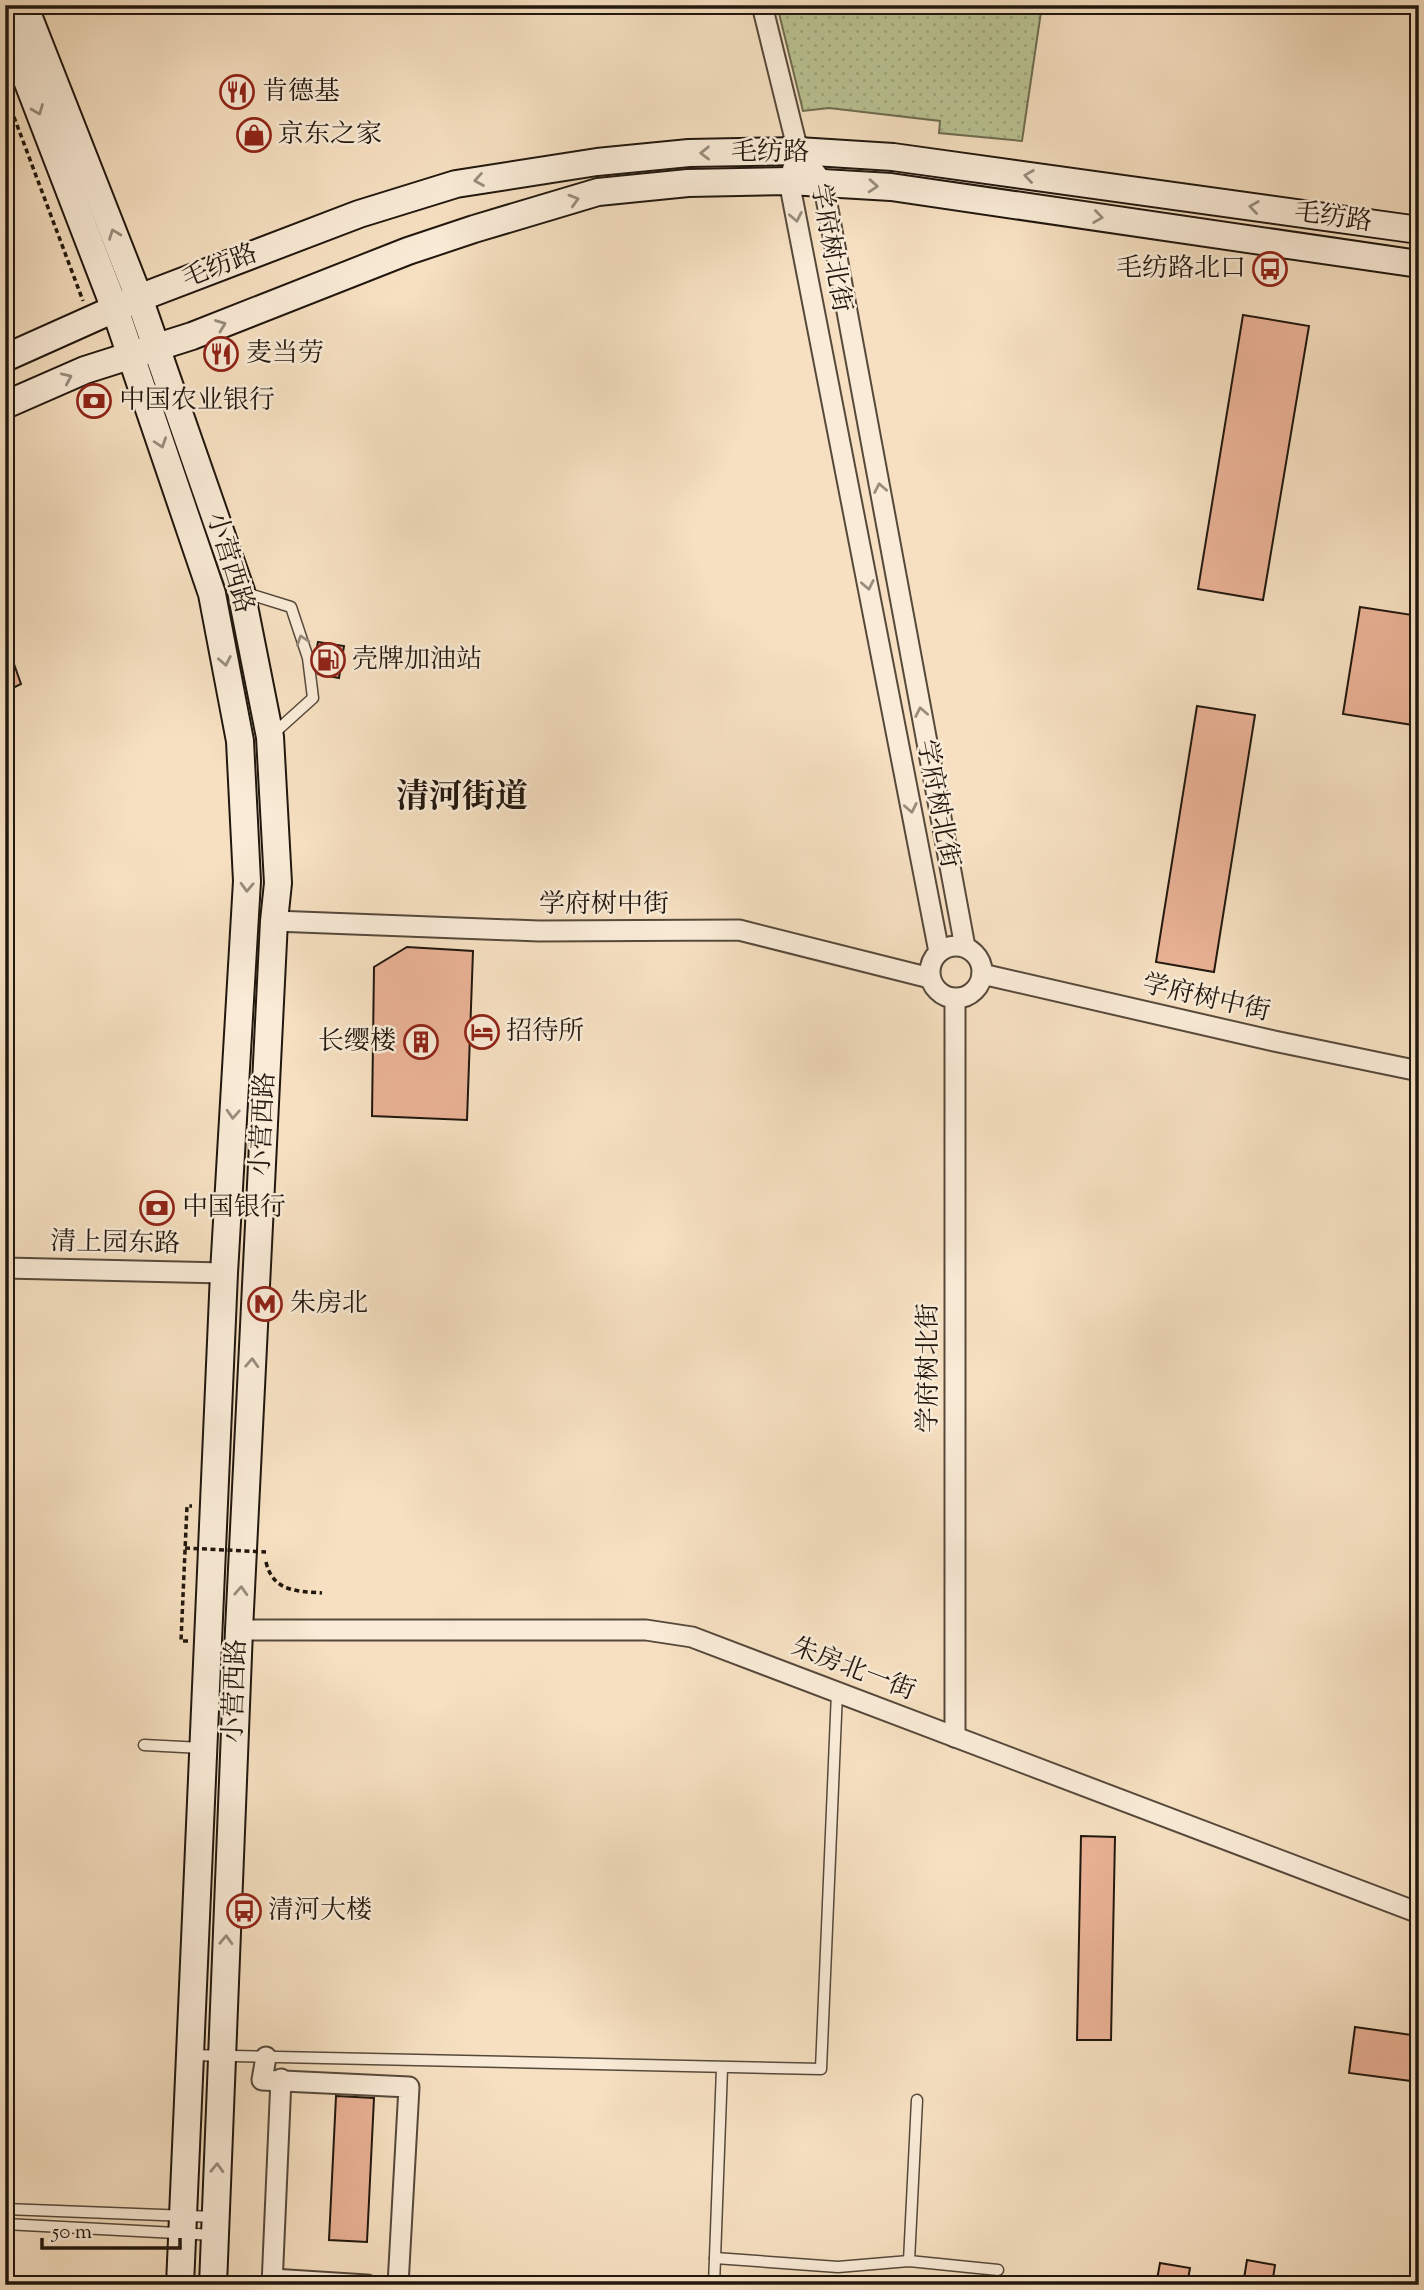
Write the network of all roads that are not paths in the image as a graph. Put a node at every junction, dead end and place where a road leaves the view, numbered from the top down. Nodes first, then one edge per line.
1 (24, 5) edge
2 (762, 5) edge
3 (5, 23) edge
4 (798, 151) junction
5 (789, 181) junction
6 (823, 182) junction
7 (1419, 230) edge
8 (1419, 264) edge
9 (139, 298) junction
10 (114, 309) junction
11 (157, 347) junction
12 (130, 356) junction
13 (5, 358) edge
14 (5, 405) edge
15 (242, 591) junction
16 (270, 737) junction
17 (274, 921) junction
18 (965, 947) junction
19 (939, 952) junction
20 (982, 975) junction
21 (930, 978) junction
22 (954, 999) junction
23 (1419, 1071) edge
24 (5, 1268) edge
25 (224, 1272) junction
26 (239, 1630) junction
27 (837, 1692) junction
28 (955, 1737) junction
29 (144, 1745) dead end
30 (203, 1748) junction
31 (1419, 1913) edge
32 (190, 2055) junction
33 (222, 2056) junction
34 (267, 2057) junction
35 (722, 2068) junction
36 (281, 2079) junction
37 (918, 2100) dead end
38 (5, 2209) edge
39 (5, 2224) edge
40 (182, 2225) junction
41 (215, 2226) junction
42 (715, 2258) junction
43 (909, 2260) junction
44 (998, 2270) dead end
45 (272, 2282) edge
46 (180, 2285) edge
47 (212, 2285) edge
48 (367, 2285) edge
49 (398, 2285) edge
50 (714, 2285) edge

9 -> 1 main road, 小营西路
2 - 4 street
3 -> 10 main road, 小营西路
4 - 5 street, 学府树北街
4 - 6 street, 学府树北街
7 -> 4 main road, 毛纺路
4 -> 9 main road, 毛纺路
5 - 6 main road, 毛纺路
11 -> 5 main road, 毛纺路
5 -> 19 street, 学府树北街
6 -> 8 main road, 毛纺路
18 -> 6 street, 学府树北街
9 - 10 main road, 毛纺路
9 - 11 main road, 小营西路
10 - 12 main road, 小营西路
10 - 13 main road, 毛纺路
11 - 12 main road, 毛纺路
11 - 15 main road, 小营西路
14 -> 12 main road, 毛纺路
12 -> 25 main road, 小营西路
15 - 16 main road, 小营西路
16 -> 15 lane
16 - 17 main road, 小营西路
17 - 21 street, 学府树中街
26 -> 17 main road, 小营西路
18 - 19 street
18 - 20 street
19 - 21 street
20 - 22 street
20 - 23 street, 学府树中街
21 - 22 street
22 - 28 street, 学府树北街
24 - 25 street, 清上园东路
25 - 30 main road, 小营西路
26 - 27 street, 朱房北一街
33 -> 26 main road, 小营西路
27 - 28 street, 朱房北一街
27 - 35 lane
28 - 31 street, 朱房北一街
29 - 30 lane
30 - 32 main road, 小营西路
32 - 33 lane
32 - 40 main road, 小营西路
33 - 34 lane
41 -> 33 main road, 小营西路
34 - 35 lane
34 - 36 street
35 - 42 lane
36 - 45 street
36 - 49 street
37 - 43 lane
38 - 40 lane
39 - 40 lane
40 - 41 lane
40 - 41 lane
40 - 46 main road, 小营西路
41 - 47 main road, 小营西路
42 - 43 lane
42 - 50 lane
43 - 44 lane
45 - 48 street

